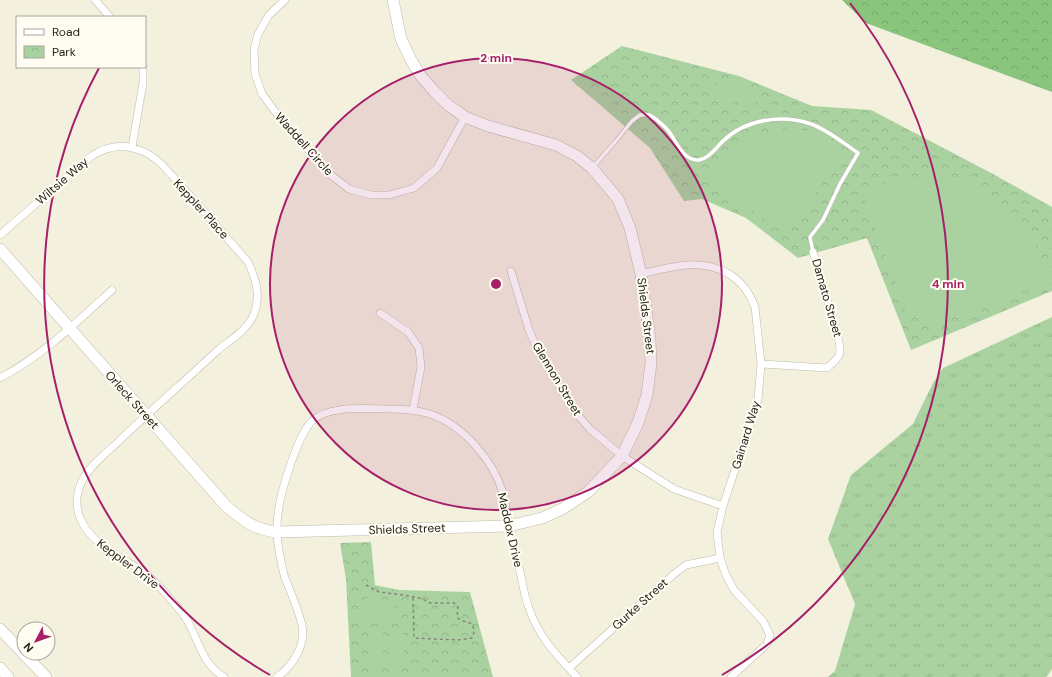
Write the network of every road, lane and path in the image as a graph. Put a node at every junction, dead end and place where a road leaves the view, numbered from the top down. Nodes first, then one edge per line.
1 (95, 0) edge
2 (285, 0) edge
3 (393, 0) edge
4 (109, 16) edge
5 (143, 68) edge
6 (465, 117) junction
7 (132, 147) junction
8 (592, 168) junction
9 (0, 235) edge
10 (0, 250) edge
11 (813, 252) joint
12 (512, 271) dead end
13 (641, 274) junction
14 (112, 290) dead end
15 (380, 313) dead end
16 (69, 329) junction
17 (218, 350) joint
18 (761, 364) junction
19 (0, 378) edge
20 (413, 410) junction
21 (147, 416) junction
22 (622, 456) junction
23 (723, 506) junction
24 (509, 526) junction
25 (277, 532) junction
26 (720, 558) junction
27 (366, 586) dead end
28 (413, 596) junction
29 (0, 629) edge
30 (0, 668) edge
31 (569, 668) junction
32 (8, 677) edge
33 (46, 677) edge
34 (224, 677) edge
35 (277, 677) edge
36 (577, 677) edge
37 (731, 677) edge

1 - 4 street
2 - 6 street, Waddell Circle
3 - 6 street, Shields Street
5 - 7 street
6 - 8 street, Shields Street
7 - 9 street, Wiltsie Way
7 - 17 street, Keppler Place
8 - 11 lane
8 - 13 street, Shields Street
10 - 16 street, Orleck Street
11 - 18 street, Damato Street
12 - 22 street, Glennon Street
13 - 18 street, Gainard Way
13 - 22 street, Shields Street
14 - 16 street
15 - 20 street
16 - 19 street
16 - 21 street, Orleck Street
17 - 21 street, Keppler Drive
18 - 23 street, Gainard Way
20 - 24 street, Maddox Drive
20 - 25 street
21 - 25 street, Orleck Street
21 - 34 street, Keppler Drive
22 - 23 street, Glennon Street
22 - 24 street, Shields Street
23 - 26 street, Gainard Way
24 - 25 street, Shields Street
24 - 31 street, Maddox Drive
25 - 35 street
26 - 31 street, Gurke Street
26 - 37 street, Gainard Way
27 - 28 path
28 - 28 path
29 - 33 street
30 - 32 street
31 - 36 street, Maddox Drive

